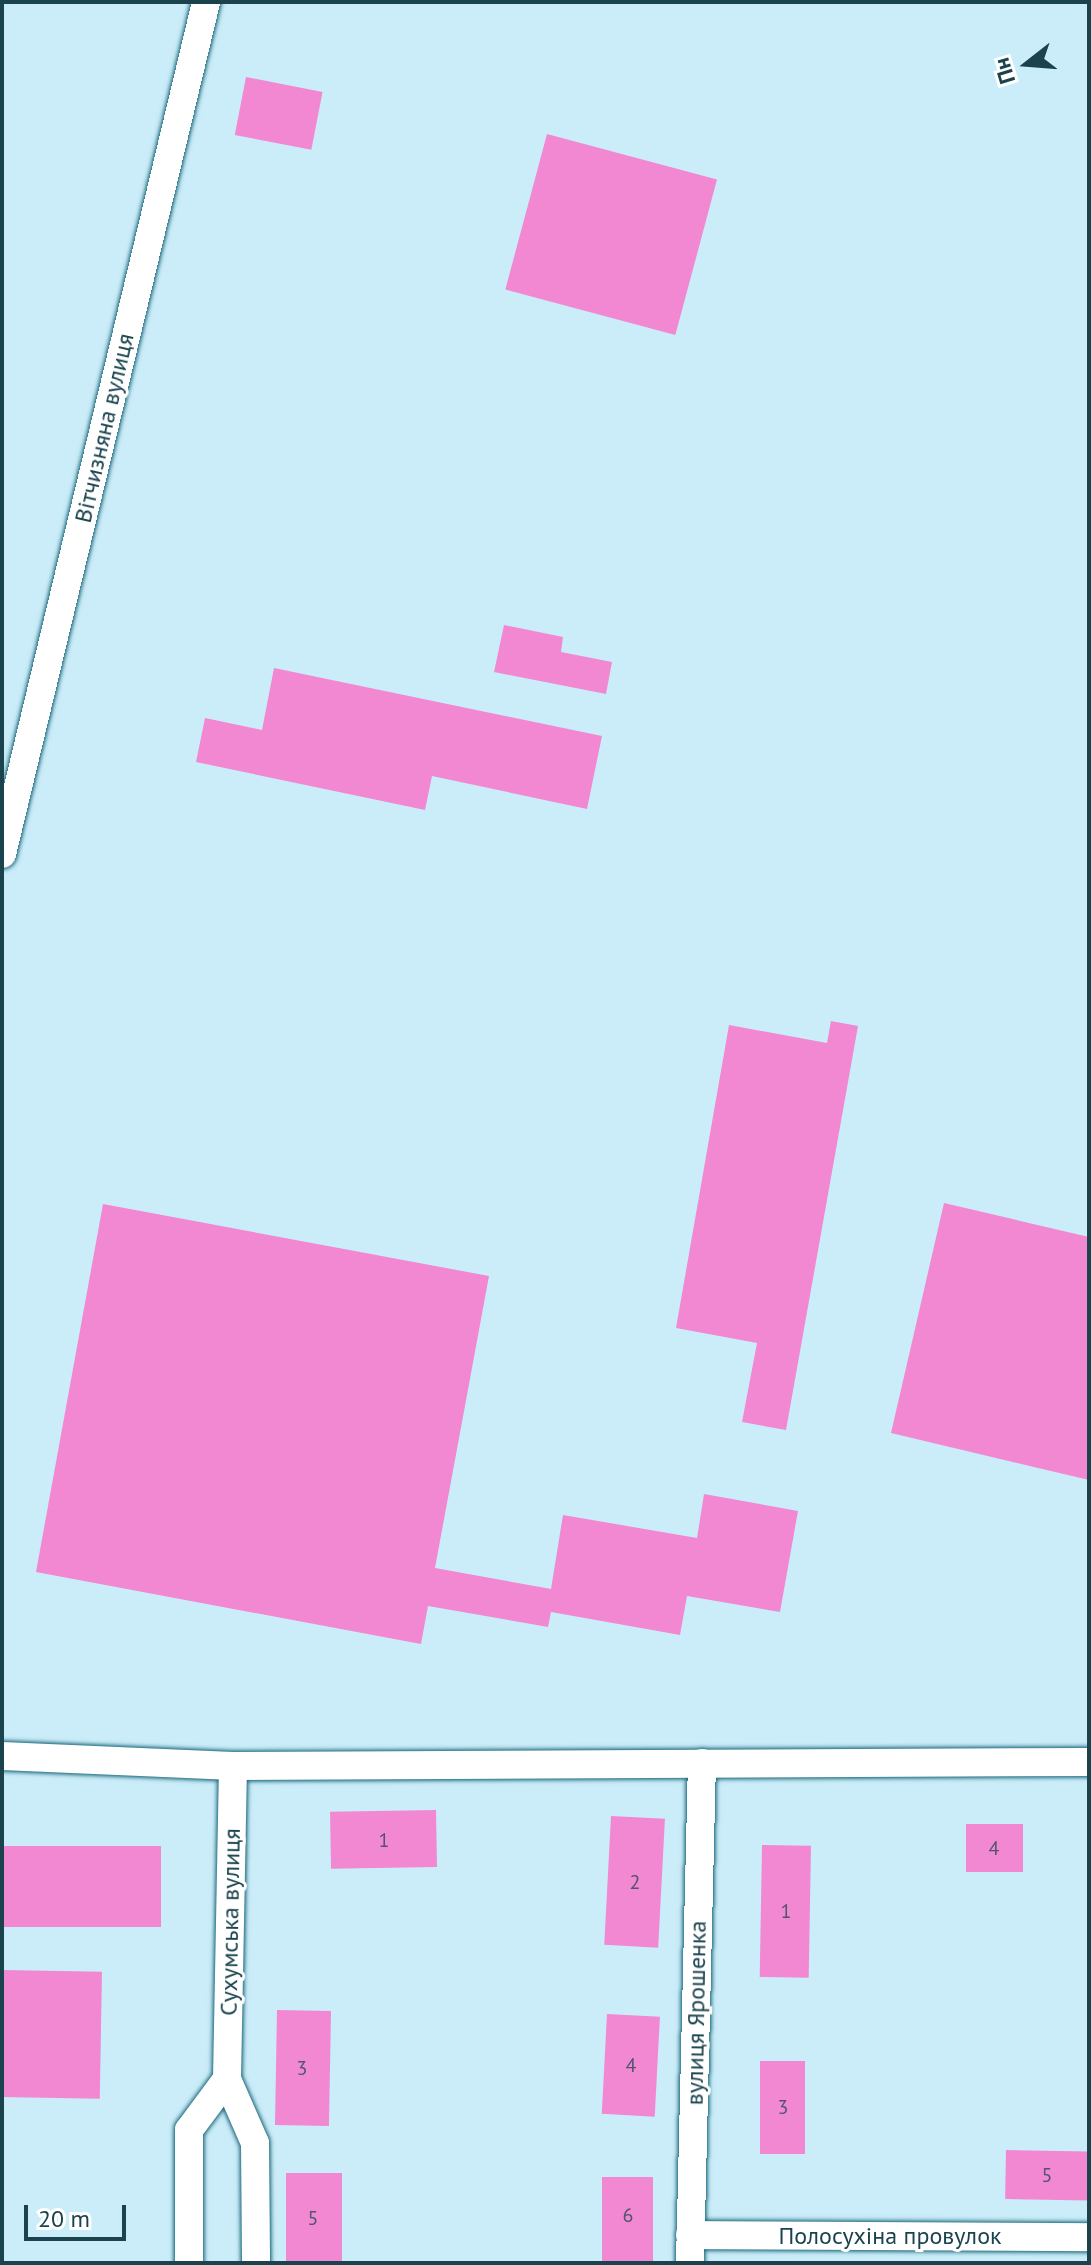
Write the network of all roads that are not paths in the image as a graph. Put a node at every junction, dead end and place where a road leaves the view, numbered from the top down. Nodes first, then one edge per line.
1 (206, 2) edge
2 (2, 854) edge
3 (2, 1756) edge
4 (1089, 1762) edge
5 (702, 1763) junction
6 (233, 1766) junction
7 (227, 2079) junction
8 (690, 2235) junction
9 (1089, 2237) edge
10 (189, 2263) edge
11 (256, 2263) edge
12 (690, 2263) edge

1 - 2 street, Вітчизняна вулиця
3 - 6 street
4 - 5 street
5 - 6 street
5 - 8 street, вулиця Ярошенка
6 - 7 street, Сухумська вулиця
7 - 10 street
7 - 11 street, Сухумська вулиця
8 - 9 street, Полосухіна провулок
8 - 12 street, вулиця Ярошенка

